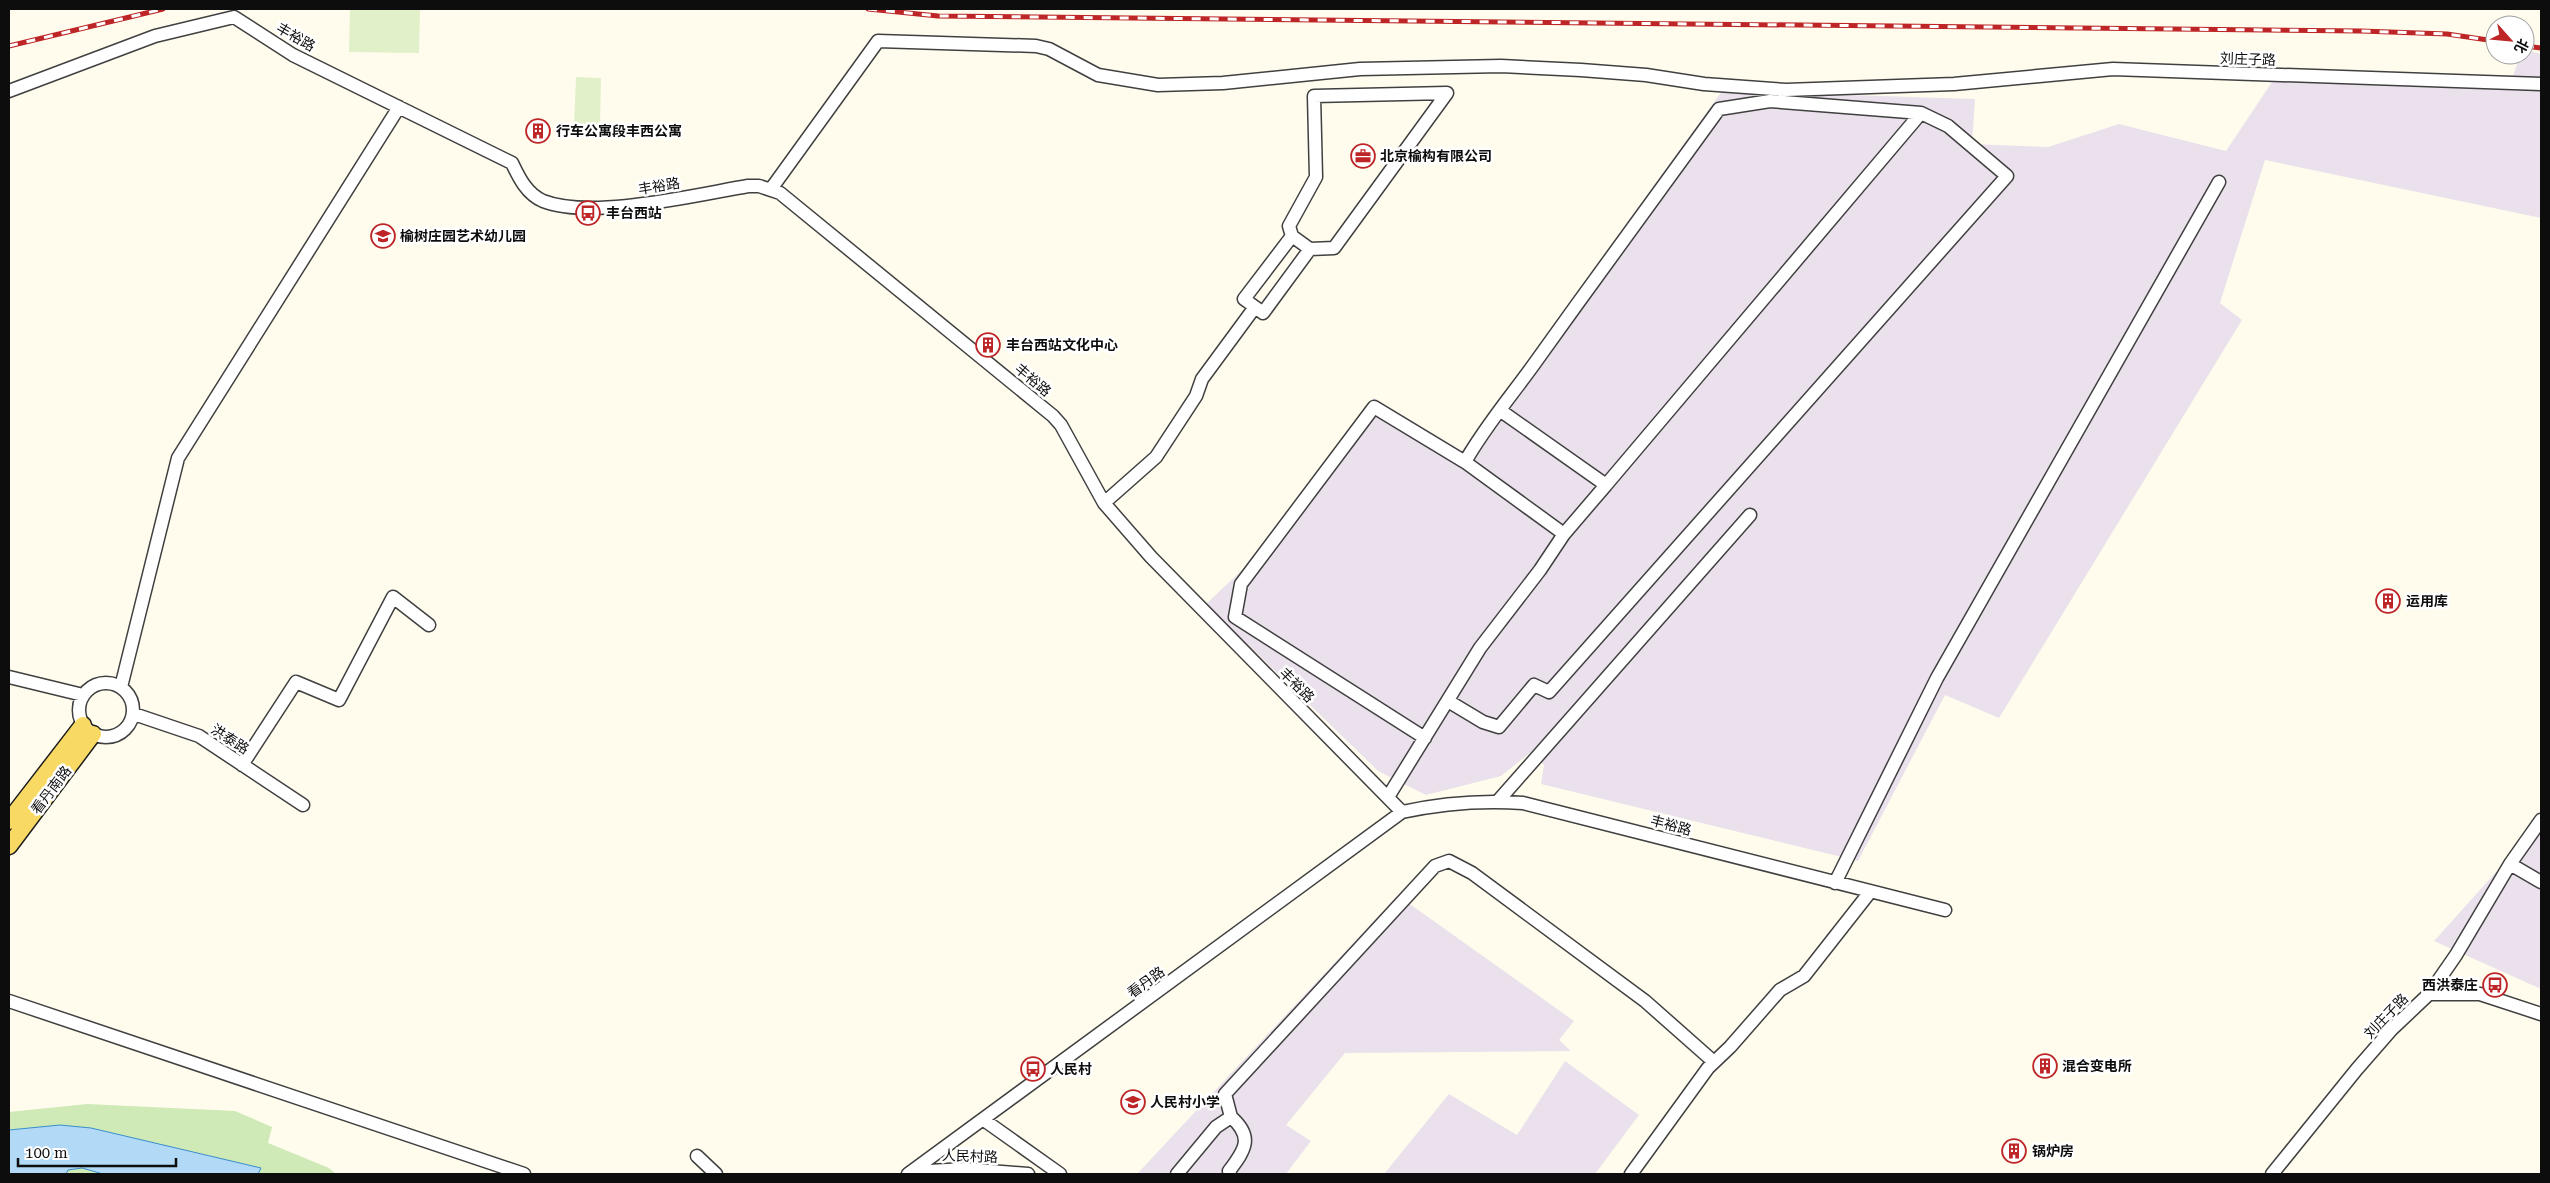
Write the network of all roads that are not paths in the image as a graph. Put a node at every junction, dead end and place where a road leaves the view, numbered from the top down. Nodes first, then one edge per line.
1 (2541, 84) edge
2 (9, 92) edge
3 (399, 107) junction
4 (1921, 113) junction
5 (2219, 182) dead end
6 (771, 189) junction
7 (1292, 236) junction
8 (1310, 249) junction
9 (1255, 307) junction
10 (1502, 410) junction
11 (1465, 462) junction
12 (1606, 485) junction
13 (1104, 503) junction
14 (1750, 514) dead end
15 (1564, 534) junction
16 (429, 625) dead end
17 (9, 678) edge
18 (121, 687) junction
19 (83, 694) junction
20 (1448, 700) junction
21 (134, 714) junction
22 (88, 729) junction
23 (1425, 738) junction
24 (242, 765) junction
25 (1388, 797) junction
26 (1498, 801) junction
27 (303, 805) dead end
28 (1402, 812) junction
29 (2541, 820) edge
30 (9, 822) edge
31 (9, 846) edge
32 (2510, 864) junction
33 (2541, 882) edge
34 (1835, 883) junction
35 (1870, 892) junction
36 (1945, 910) dead end
37 (2429, 994) junction
38 (9, 1001) edge
39 (2541, 1014) edge
40 (1714, 1062) junction
41 (1231, 1117) junction
42 (984, 1120) junction
43 (697, 1156) dead end
44 (910, 1173) edge
45 (524, 1174) edge
46 (716, 1174) edge
47 (1021, 1174) edge
48 (1060, 1174) edge
49 (1177, 1174) edge
50 (1230, 1174) edge
51 (1631, 1174) edge
52 (2272, 1174) edge

1 - 6 street, 刘庄子路
2 - 3 street, 丰裕路
3 - 6 street, 丰裕路
3 - 18 street
4 - 10 street
4 - 12 street
4 - 20 street
5 - 34 street
6 - 13 street, 丰裕路
7 - 8 street
7 - 8 street
7 - 9 street
8 - 9 street
9 - 13 street
10 - 11 street
10 - 12 street
11 - 15 street
11 - 23 street
12 - 15 street
13 - 25 street, 丰裕路
14 - 26 street
15 - 20 street
16 - 24 street
17 - 19 street
18 - 19 street
18 - 21 street
19 - 22 street
20 - 23 street
21 - 22 street
21 - 24 street, 洪泰路
22 - 30 main road, 看丹南路
22 - 31 main road, 看丹南路
23 - 25 street
24 - 27 street, 洪泰路
25 - 28 street, 丰裕路
26 - 28 street, 丰裕路
26 - 34 street, 丰裕路
28 - 42 street, 看丹路
29 - 32 street, 刘庄子路
32 - 33 street
32 - 37 street, 刘庄子路
34 - 35 street, 丰裕路
35 - 36 street, 丰裕路
35 - 40 street
37 - 39 street
37 - 52 street, 刘庄子路
38 - 45 street
40 - 41 street
40 - 51 street
41 - 49 street
41 - 50 street
42 - 44 street, 看丹路
42 - 48 street
43 - 46 street
44 - 47 street, 人民村路

